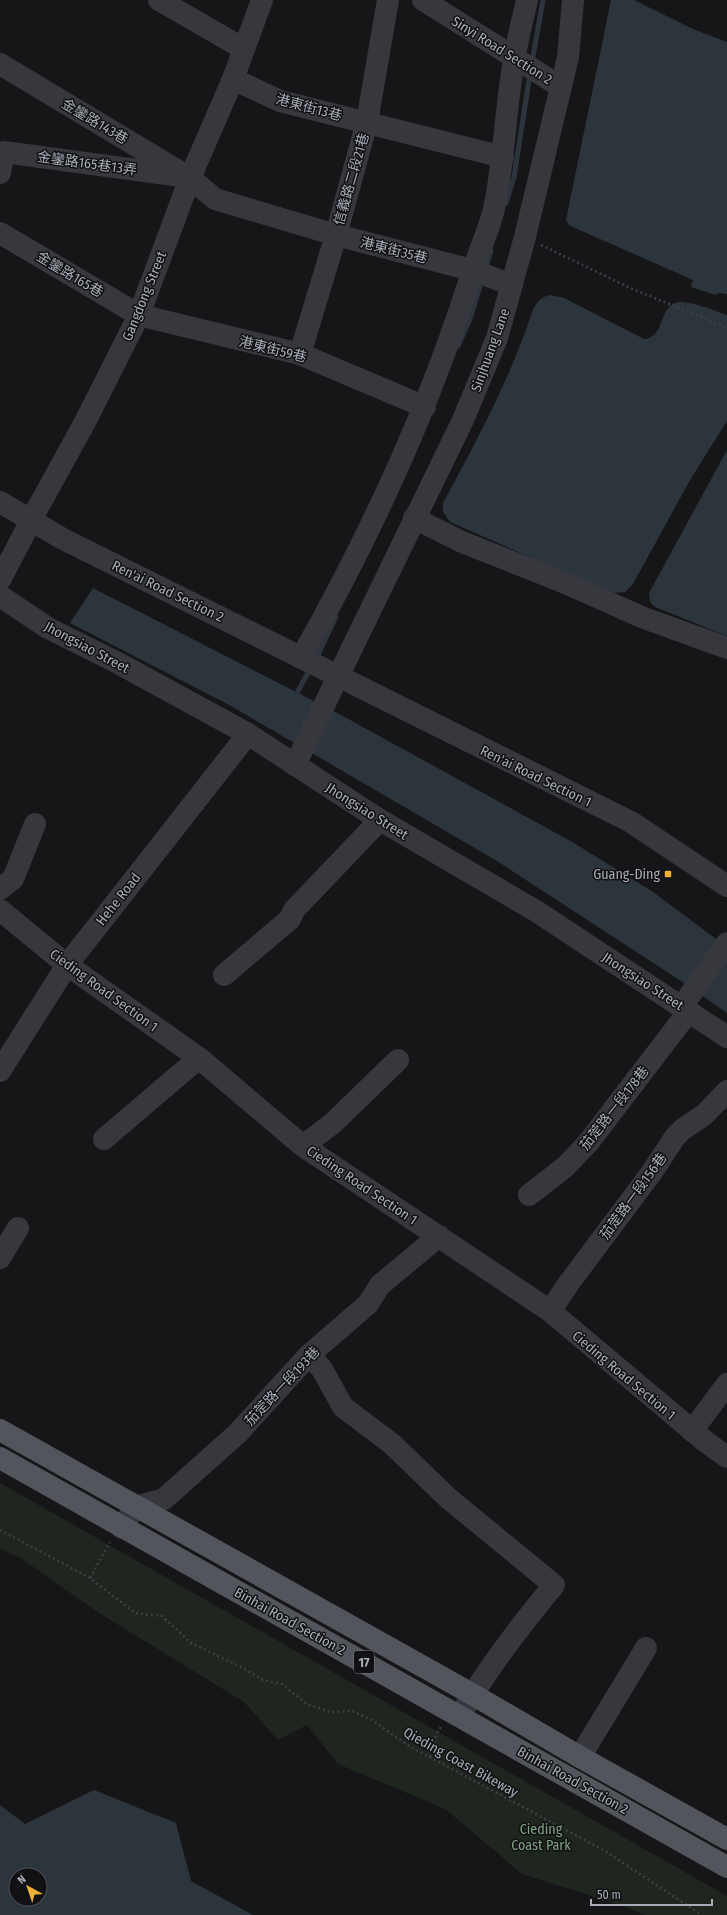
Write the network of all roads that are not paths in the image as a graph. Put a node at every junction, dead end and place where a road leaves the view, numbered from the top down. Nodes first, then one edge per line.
1 (159, 0) edge
2 (262, 0) edge
3 (388, 0) edge
4 (423, 0) edge
5 (527, 0) edge
6 (573, 0) edge
7 (244, 48) junction
8 (514, 56) junction
9 (0, 64) edge
10 (233, 79) junction
11 (561, 87) junction
12 (367, 122) junction
13 (503, 157) junction
14 (0, 174) edge
15 (190, 178) junction
16 (0, 233) edge
17 (336, 235) junction
18 (472, 270) junction
19 (512, 285) junction
20 (139, 315) junction
21 (300, 354) junction
22 (425, 407) junction
23 (0, 502) edge
24 (414, 518) junction
25 (32, 521) junction
26 (0, 580) edge
27 (0, 596) edge
28 (727, 648) edge
29 (318, 666) junction
30 (248, 734) junction
31 (299, 758) junction
32 (380, 820) junction
33 (35, 824) dead end
34 (727, 886) edge
35 (0, 889) edge
36 (0, 910) edge
37 (727, 943) edge
38 (67, 965) junction
39 (224, 975) dead end
40 (687, 1004) junction
41 (727, 1037) edge
42 (199, 1058) junction
43 (398, 1060) dead end
44 (0, 1072) edge
45 (727, 1091) edge
46 (104, 1139) dead end
47 (303, 1146) junction
48 (529, 1195) dead end
49 (18, 1228) dead end
50 (439, 1236) junction
51 (0, 1258) edge
52 (550, 1311) junction
53 (309, 1355) junction
54 (727, 1384) edge
55 (0, 1430) edge
56 (692, 1431) junction
57 (727, 1456) edge
58 (0, 1458) edge
59 (135, 1507) junction
60 (120, 1526) junction
61 (646, 1648) dead end
62 (472, 1694) junction
63 (455, 1714) junction
64 (580, 1757) junction
65 (700, 1824) junction
66 (727, 1839) edge
67 (687, 1845) junction
68 (727, 1867) edge

1 - 7 street
2 - 7 street, Gangdong Street
3 - 12 street, 信義路二段21巷
4 - 8 street, Sinyi Road Section 2
5 - 8 street
6 - 11 street, Sinjhuang Lane
7 - 10 street, Gangdong Street
8 - 11 street, Sinyi Road Section 2
8 - 13 street
9 - 15 street, 金鑾路143巷
10 - 12 street, 港東街13巷
10 - 15 street, Gangdong Street
11 - 19 street, Sinjhuang Lane
12 - 13 street, 港東街13巷
12 - 17 street, 信義路二段21巷
13 - 18 street
14 - 15 street, 金鑾路165巷13弄
15 - 17 street, 港東街35巷
15 - 20 street, Gangdong Street
16 - 20 street, 金鑾路165巷
17 - 18 street, 港東街35巷
17 - 21 street, 信義路二段21巷
18 - 19 street, 港東街35巷
18 - 22 street
19 - 24 street, Sinjhuang Lane
20 - 21 street, 港東街59巷
20 - 25 street, Gangdong Street
21 - 22 street, 港東街59巷
22 - 29 street
23 - 25 street, Ren'ai Road Section 2
24 - 28 street
24 - 29 street, Sinjhuang Lane
25 - 26 street, Gangdong Street
25 - 29 street, Ren'ai Road Section 2
27 - 30 street, Jhongsiao Street
29 - 31 street
29 - 34 street, Ren'ai Road Section 1
30 - 31 street, Jhongsiao Street
30 - 38 street, Hehe Road
31 - 32 street, Jhongsiao Street
32 - 39 street
32 - 40 street, Jhongsiao Street
33 - 35 street
36 - 38 street, Cieding Road Section 1
37 - 40 street, 茄萣路一段178巷
38 - 42 street, Cieding Road Section 1
38 - 44 street, Hehe Road
40 - 41 street, Jhongsiao Street
40 - 48 street, 茄萣路一段178巷
42 - 46 street
42 - 47 street, Cieding Road Section 1
43 - 47 street
45 - 52 street, 茄萣路一段156巷
47 - 50 street, Cieding Road Section 1
49 - 51 street
50 - 52 street, Cieding Road Section 1
50 - 53 street, 茄萣路一段193巷
52 - 56 street, Cieding Road Section 1
53 - 59 street, 茄萣路一段193巷
53 - 62 street
54 - 56 street
55 - 59 main road, Binhai Road Section 2 / 17
56 - 57 street, Cieding Road Section 1
58 - 60 main road, Binhai Road Section 2 / 17
59 - 60 street
59 - 62 main road, Binhai Road Section 2 / 17
60 - 63 main road, Binhai Road Section 2 / 17
61 - 64 street
62 - 63 street
62 - 64 main road, Binhai Road Section 2 / 17
63 - 67 main road, Binhai Road Section 2 / 17
64 - 65 main road, Binhai Road Section 2 / 17
65 - 66 main road, Binhai Road Section 2 / 17
65 - 67 main road
67 - 68 main road, Binhai Road Section 2 / 17

